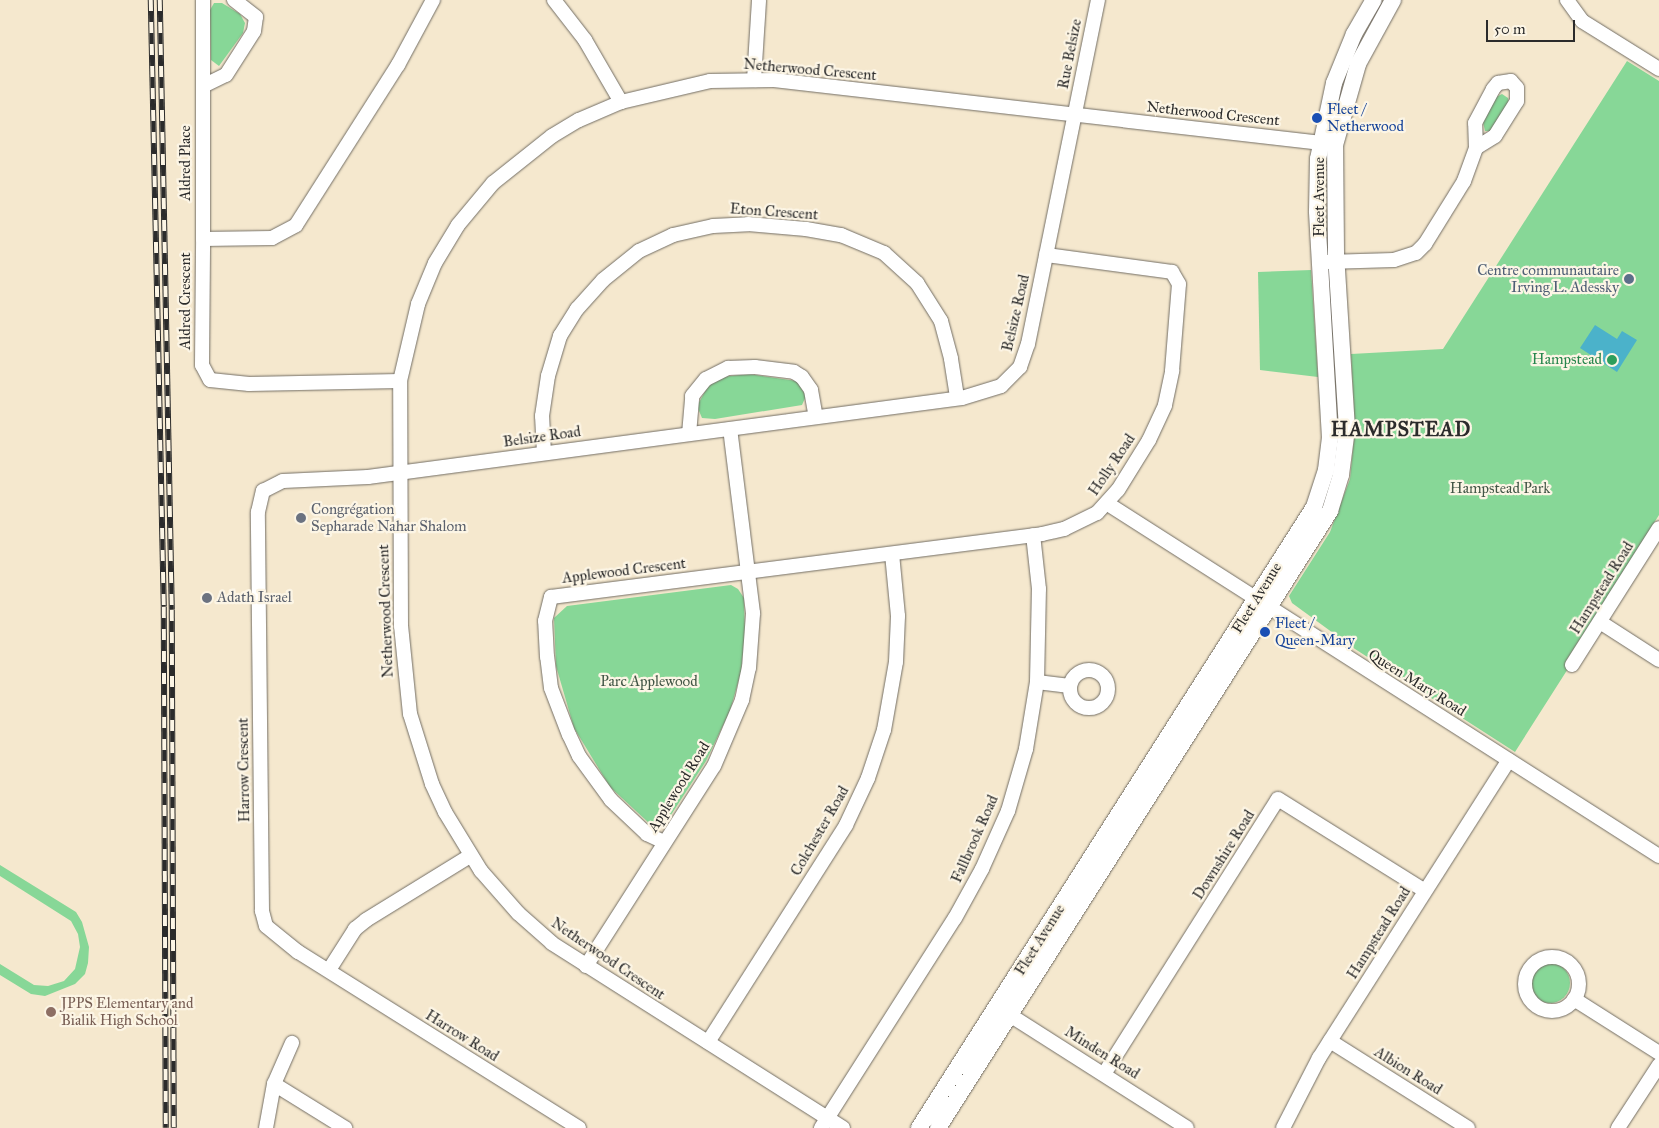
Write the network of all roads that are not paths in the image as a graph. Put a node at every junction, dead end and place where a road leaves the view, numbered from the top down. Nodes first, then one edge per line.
1 (203, 0) edge
2 (234, 0) edge
3 (433, 0) edge
4 (554, 0) edge
5 (759, 0) edge
6 (1098, 0) edge
7 (1374, 0) edge
8 (1393, 0) edge
9 (1567, 0) edge
10 (1659, 69) edge
11 (754, 80) junction
12 (203, 86) junction
13 (621, 102) junction
14 (1074, 114) junction
15 (1328, 144) junction
16 (1476, 148) dead end
17 (202, 239) junction
18 (1046, 255) junction
19 (1329, 262) junction
20 (400, 381) junction
21 (956, 398) junction
22 (816, 417) junction
23 (730, 429) junction
24 (689, 434) junction
25 (544, 453) junction
26 (399, 472) junction
27 (1108, 504) junction
28 (1659, 528) edge
29 (1033, 535) junction
30 (892, 554) junction
31 (748, 572) junction
32 (1263, 604) junction
33 (1600, 622) junction
34 (1659, 660) edge
35 (1572, 665) dead end
36 (1037, 682) junction
37 (1070, 686) dead end
38 (1509, 760) junction
39 (664, 842) junction
40 (470, 856) junction
41 (1659, 856) edge
42 (1425, 891) junction
43 (586, 966) junction
44 (328, 970) junction
45 (1574, 1000) dead end
46 (1004, 1011) junction
47 (1330, 1041) junction
48 (708, 1042) junction
49 (292, 1043) dead end
50 (1659, 1053) edge
51 (1659, 1065) edge
52 (1104, 1074) junction
53 (274, 1084) junction
54 (824, 1123) edge
55 (1464, 1127) edge
56 (266, 1128) edge
57 (345, 1128) edge
58 (579, 1128) edge
59 (843, 1128) edge
60 (919, 1128) edge
61 (938, 1128) edge
62 (1187, 1128) edge
63 (1283, 1128) edge
64 (1618, 1128) edge

1 - 12 street, Aldred Place
2 - 12 street
3 - 17 street, Aldred Crescent
4 - 13 street
5 - 11 street
6 - 14 street, Rue Belsize
7 - 15 main road, Fleet Avenue
8 - 15 main road, Fleet Avenue
9 - 10 street
11 - 13 street, Netherwood Crescent
11 - 14 street, Netherwood Crescent
12 - 17 street, Aldred Place
13 - 20 street, Netherwood Crescent
14 - 15 street, Netherwood Crescent
14 - 18 street, Belsize Road
15 - 19 main road, Fleet Avenue
16 - 19 street
17 - 20 street, Aldred Crescent
18 - 21 street, Belsize Road
18 - 27 street, Holly Road
19 - 32 main road, Fleet Avenue
20 - 26 street, Netherwood Crescent
21 - 22 street, Belsize Road
21 - 25 street, Eton Crescent
22 - 23 street, Belsize Road
22 - 24 street
23 - 24 street, Belsize Road
23 - 31 street, Applewood Road
24 - 25 street, Belsize Road
25 - 26 street, Belsize Road
26 - 40 street, Netherwood Crescent
26 - 44 street, Harrow Crescent
27 - 29 street, Holly Road
27 - 32 street, Queen Mary Road
28 - 33 street, Hampstead Road
29 - 30 street, Holly Road
29 - 36 street, Fallbrook Road
30 - 31 street, Holly Road
30 - 48 street, Colchester Road
31 - 39 street, Applewood Road
31 - 39 street, Applewood Crescent
32 - 38 street, Queen Mary Road
32 - 46 main road, Fleet Avenue
33 - 34 street
33 - 35 street, Hampstead Road
36 - 37 street
36 - 54 street, Fallbrook Road
38 - 41 street, Queen Mary Road
38 - 42 street, Hampstead Road
39 - 43 street, Applewood Road
40 - 43 street, Netherwood Crescent
40 - 44 street
42 - 47 street, Hampstead Road
42 - 52 street, Downshire Road
43 - 48 street, Netherwood Crescent
44 - 58 street, Harrow Road
45 - 50 street
46 - 52 street, Minden Road
46 - 60 main road, Fleet Avenue
46 - 61 main road, Fleet Avenue
47 - 55 street, Albion Road
47 - 63 street, Hampstead Road
48 - 54 street, Netherwood Crescent
49 - 53 street
51 - 64 street
52 - 62 street, Minden Road
53 - 56 street
53 - 57 street
54 - 59 street, Netherwood Crescent

